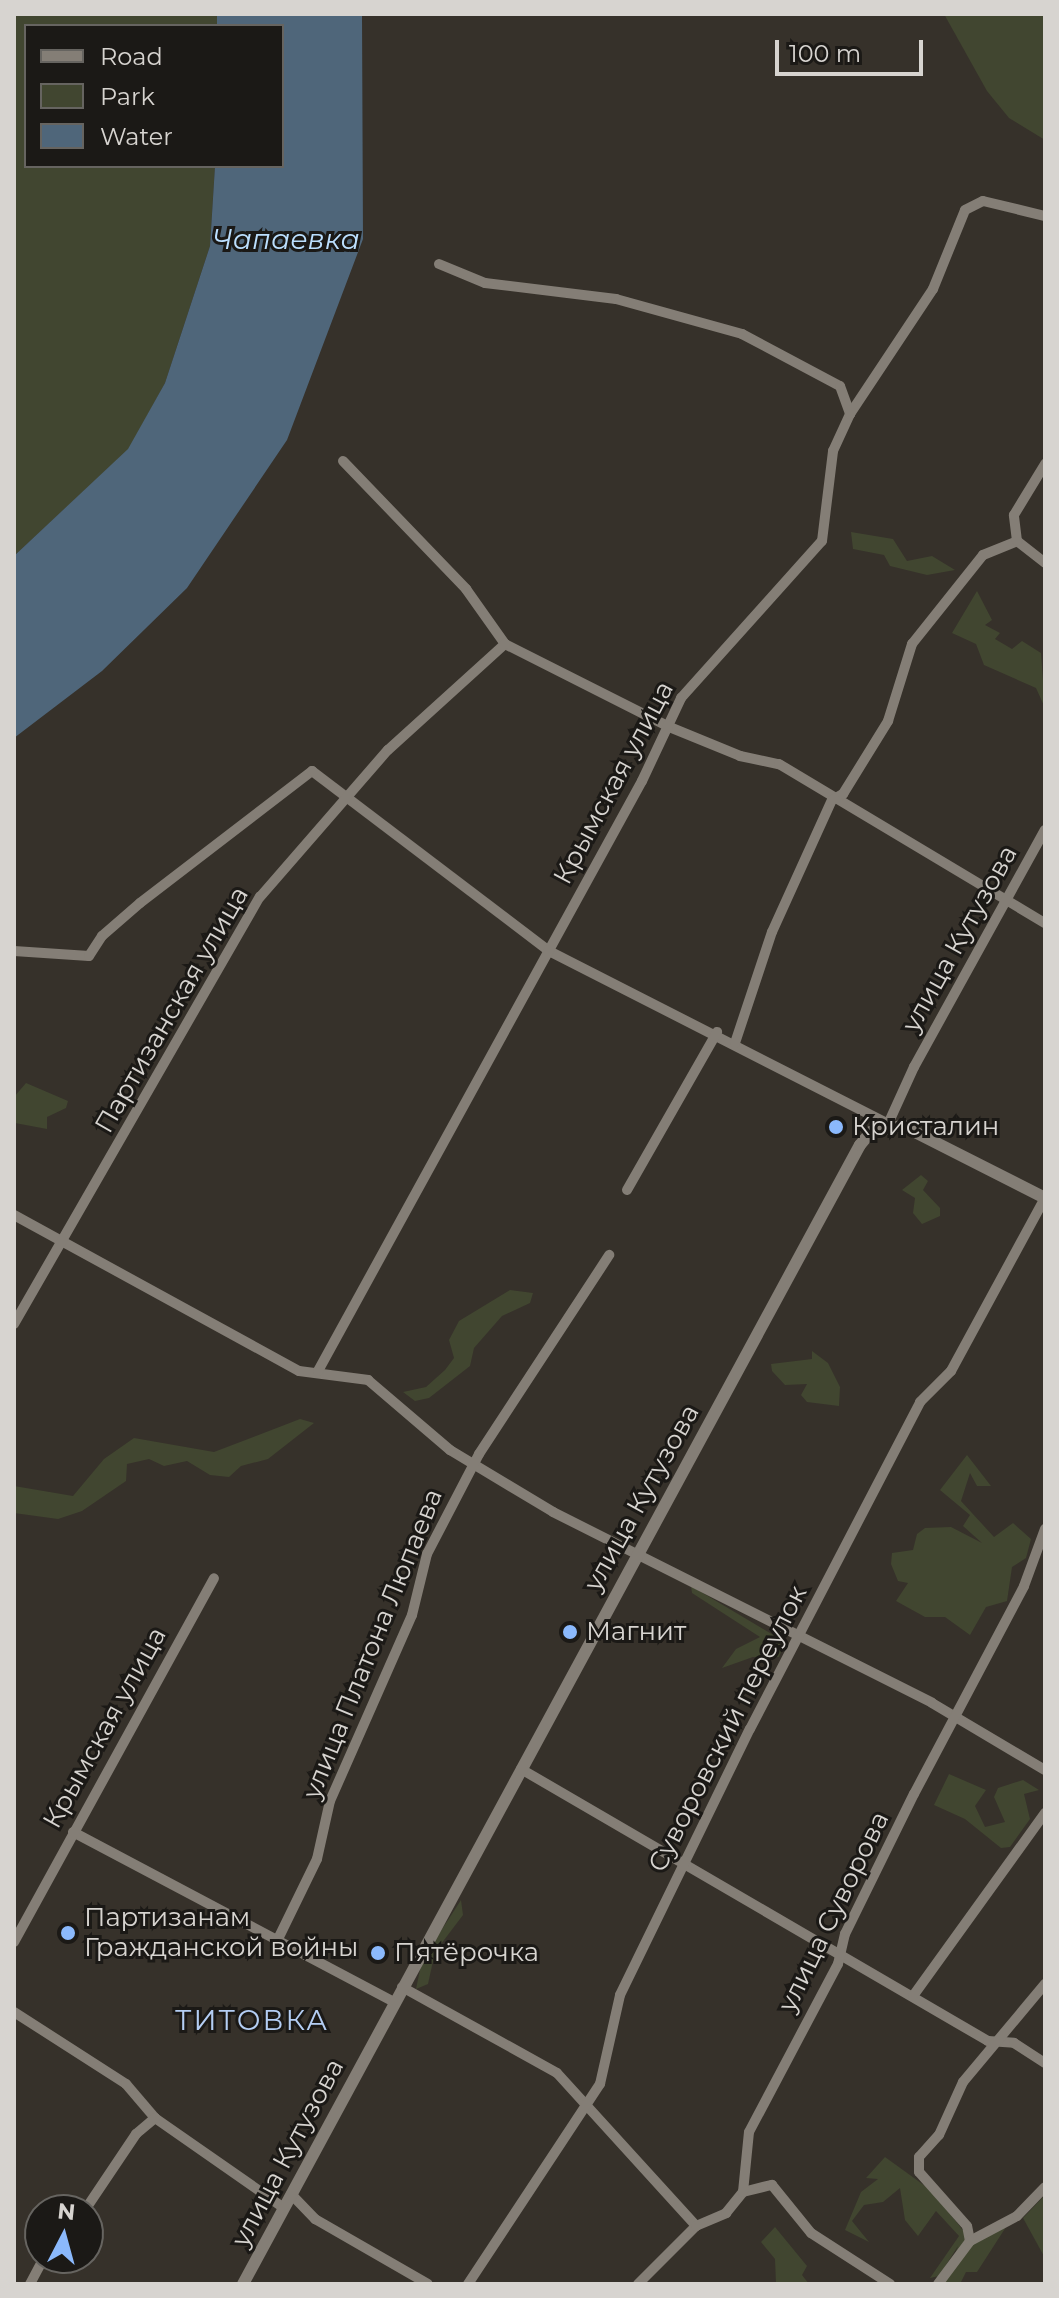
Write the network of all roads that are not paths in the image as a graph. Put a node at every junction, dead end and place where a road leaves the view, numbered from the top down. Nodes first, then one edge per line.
1 (1045, 216) edge
2 (439, 264) dead end
3 (850, 414) junction
4 (343, 461) dead end
5 (1045, 464) edge
6 (1017, 541) junction
7 (1045, 563) edge
8 (505, 644) junction
9 (667, 726) junction
10 (350, 800) junction
11 (832, 800) junction
12 (1045, 830) edge
13 (1006, 903) junction
14 (1045, 923) edge
15 (14, 951) edge
16 (549, 951) junction
17 (717, 1032) junction
18 (735, 1043) junction
19 (888, 1124) junction
20 (627, 1190) dead end
21 (1045, 1198) edge
22 (14, 1215) edge
23 (63, 1241) junction
24 (609, 1255) dead end
25 (14, 1324) edge
26 (318, 1371) junction
27 (474, 1465) junction
28 (1045, 1529) edge
29 (635, 1555) junction
30 (214, 1578) dead end
31 (797, 1637) junction
32 (957, 1717) junction
33 (521, 1769) junction
34 (1045, 1770) edge
35 (1045, 1813) edge
36 (73, 1832) junction
37 (685, 1865) junction
38 (278, 1939) junction
39 (14, 1942) edge
40 (841, 1955) junction
41 (1045, 1984) edge
42 (402, 1987) junction
43 (913, 1996) junction
44 (394, 2002) junction
45 (14, 2012) edge
46 (997, 2040) junction
47 (1045, 2063) edge
48 (583, 2101) junction
49 (155, 2118) junction
50 (1045, 2187) edge
51 (743, 2192) junction
52 (96, 2194) edge
53 (291, 2194) junction
54 (284, 2208) junction
55 (696, 2226) junction
56 (970, 2241) junction
57 (243, 2284) edge
58 (428, 2284) edge
59 (468, 2284) edge
60 (638, 2284) edge
61 (890, 2284) edge
62 (938, 2284) edge

1 - 3 street, Крымская улица
2 - 3 street
3 - 9 street, Крымская улица
4 - 8 street
5 - 6 street
6 - 7 street
6 - 11 street
8 - 9 street
8 - 10 street, Партизанская улица
9 - 11 street
9 - 16 street, Крымская улица
10 - 15 street, Партизанская улица
10 - 16 street
10 - 23 street, Партизанская улица
11 - 13 street
11 - 18 street
12 - 13 street, улица Кутузова
13 - 14 street
13 - 19 street, улица Кутузова
16 - 17 street
16 - 26 street, Крымская улица
17 - 18 street
17 - 20 street
18 - 19 street
19 - 21 street
19 - 29 street, улица Кутузова
21 - 31 street, Суворовский переулок
22 - 23 street
23 - 25 street, Партизанская улица
23 - 26 street
24 - 27 street, улица Платона Люпаева
26 - 27 street
27 - 29 street
27 - 38 street, улица Платона Люпаева
28 - 32 street, улица Суворова
29 - 31 street
29 - 33 street, улица Кутузова
30 - 36 street, Крымская улица
31 - 32 street
31 - 37 street, Суворовский переулок
32 - 34 street
32 - 40 street, улица Суворова
33 - 37 street
33 - 42 street, улица Кутузова
35 - 43 street
36 - 38 street
36 - 39 street, Крымская улица
37 - 40 street
37 - 48 street, Суворовский переулок
38 - 44 street
40 - 43 street
40 - 51 street, улица Суворова
41 - 46 street
42 - 44 street, улица Кутузова
42 - 48 street
43 - 46 street
44 - 53 street, улица Кутузова
45 - 49 street
46 - 47 street
46 - 56 street
48 - 55 street
48 - 59 street, Суворовский переулок
49 - 52 street
49 - 54 street
50 - 56 street
51 - 55 street
51 - 61 street
53 - 54 street, улица Кутузова
53 - 58 street
54 - 57 street, улица Кутузова
55 - 60 street
56 - 62 street

